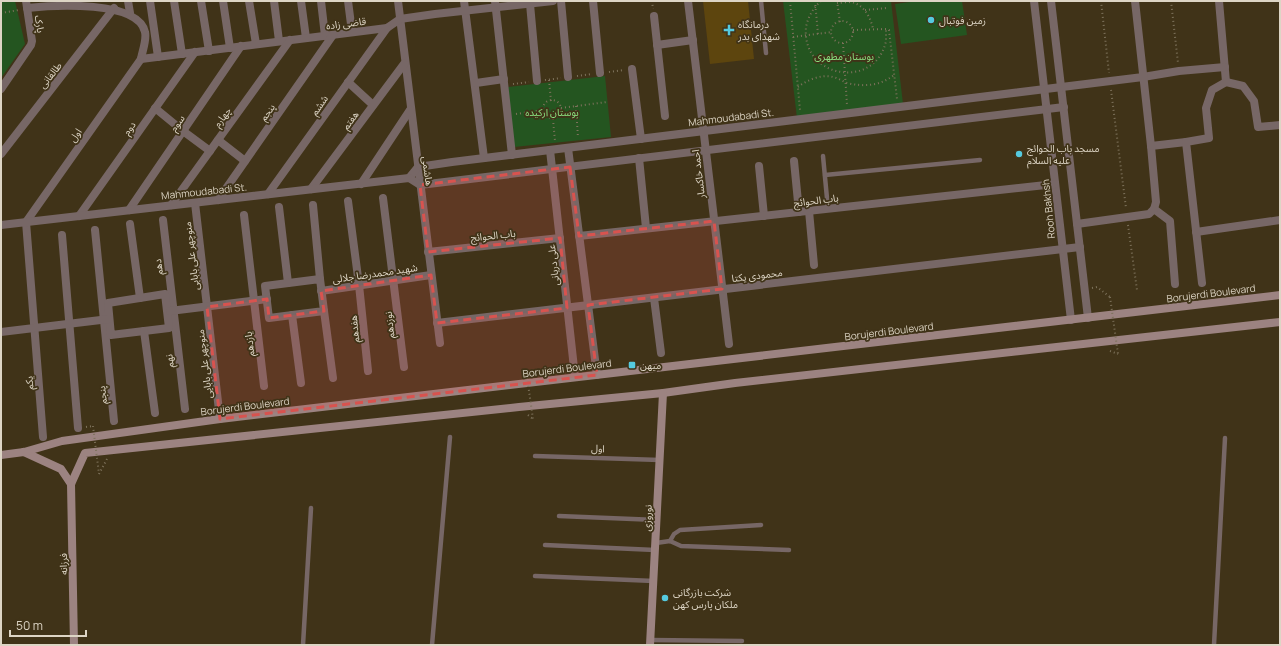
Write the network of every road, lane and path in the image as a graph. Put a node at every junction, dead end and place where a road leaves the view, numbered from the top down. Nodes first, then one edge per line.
1 (128, 1) edge
2 (150, 1) edge
3 (174, 1) edge
4 (201, 1) edge
5 (223, 1) edge
6 (249, 1) edge
7 (274, 1) edge
8 (301, 1) edge
9 (321, 1) edge
10 (348, 1) edge
11 (398, 1) edge
12 (464, 1) edge
13 (553, 1) edge
14 (561, 1) edge
15 (593, 1) edge
16 (688, 1) edge
17 (761, 1) edge
18 (790, 1) edge
19 (815, 1) edge
20 (821, 1) edge
21 (1034, 1) edge
22 (1051, 1) edge
23 (1102, 1) edge
24 (1135, 1) edge
25 (1171, 1) edge
26 (1219, 1) edge
27 (82, 2) edge
28 (543, 2) edge
29 (837, 2) edge
30 (52, 3) edge
31 (521, 3) edge
32 (26, 4) edge
33 (104, 4) edge
34 (495, 4) edge
35 (530, 4) junction
36 (815, 6) junction
37 (114, 8) junction
38 (887, 8) dead end
39 (864, 10) junction
40 (466, 11) junction
41 (1, 13) edge
42 (130, 13) junction
43 (654, 16) dead end
44 (400, 19) junction
45 (840, 22) junction
46 (387, 28) junction
47 (873, 29) junction
48 (886, 29) junction
49 (853, 30) junction
50 (352, 32) junction
51 (832, 32) junction
52 (818, 34) junction
53 (329, 35) junction
54 (806, 35) junction
55 (793, 37) junction
56 (306, 38) junction
57 (290, 40) junction
58 (693, 40) junction
59 (279, 41) junction
60 (843, 43) junction
61 (256, 44) junction
62 (657, 45) junction
63 (241, 46) junction
64 (230, 48) junction
65 (208, 51) junction
66 (195, 52) junction
67 (182, 54) junction
68 (766, 54) dead end
69 (158, 57) junction
70 (141, 60) junction
71 (404, 64) junction
72 (1225, 67) junction
73 (632, 69) joint
74 (1179, 71) junction
75 (600, 73) junction
76 (846, 73) junction
77 (894, 75) junction
78 (568, 77) junction
79 (1143, 77) junction
80 (549, 80) junction
81 (1110, 80) junction
82 (348, 82) junction
83 (504, 82) junction
84 (537, 82) junction
85 (1226, 82) junction
86 (476, 83) junction
87 (846, 83) junction
88 (1061, 86) junction
89 (798, 87) junction
90 (1044, 88) junction
91 (1, 89) edge
92 (551, 100) junction
93 (607, 102) dead end
94 (897, 102) dead end
95 (373, 105) junction
96 (576, 106) junction
97 (155, 108) junction
98 (560, 108) junction
99 (1064, 108) junction
100 (410, 110) junction
101 (543, 110) junction
102 (1047, 110) junction
103 (847, 113) junction
104 (511, 114) dead end
105 (801, 114) dead end
106 (665, 116) dead end
107 (553, 118) junction
108 (1280, 125) edge
109 (183, 131) junction
110 (704, 131) junction
111 (641, 139) junction
112 (218, 140) junction
113 (579, 140) dead end
114 (1186, 142) junction
115 (1151, 146) junction
116 (568, 148) junction
117 (553, 150) junction
118 (706, 150) junction
119 (210, 151) junction
120 (1, 154) edge
121 (512, 154) junction
122 (823, 156) dead end
123 (484, 158) junction
124 (639, 158) junction
125 (980, 160) dead end
126 (245, 161) junction
127 (794, 161) dead end
128 (570, 166) junction
129 (759, 166) dead end
130 (418, 167) junction
131 (552, 169) junction
132 (825, 175) junction
133 (409, 178) junction
134 (361, 184) junction
135 (1055, 184) junction
136 (420, 185) junction
137 (311, 189) junction
138 (268, 194) junction
139 (383, 198) dead end
140 (218, 200) junction
141 (348, 201) dead end
142 (195, 203) junction
143 (171, 205) junction
144 (313, 205) dead end
145 (279, 207) dead end
146 (828, 209) junction
147 (1154, 209) junction
148 (129, 210) junction
149 (809, 211) junction
150 (799, 212) junction
151 (244, 215) dead end
152 (79, 216) junction
153 (764, 216) junction
154 (1127, 218) junction
155 (163, 220) dead end
156 (1280, 220) edge
157 (714, 221) junction
158 (26, 222) junction
159 (130, 224) dead end
160 (1077, 224) junction
161 (1, 225) edge
162 (646, 228) junction
163 (95, 230) dead end
164 (1196, 232) junction
165 (62, 235) dead end
166 (579, 236) junction
167 (560, 238) junction
168 (1080, 248) junction
169 (1063, 250) junction
170 (428, 252) junction
171 (814, 264) dead end
172 (432, 275) junction
173 (320, 279) junction
174 (394, 280) junction
175 (288, 283) junction
176 (1202, 283) dead end
177 (1175, 284) dead end
178 (359, 285) junction
179 (1097, 287) dead end
180 (722, 289) junction
181 (1137, 290) dead end
182 (321, 291) junction
183 (1280, 295) edge
184 (140, 298) junction
185 (654, 298) junction
186 (267, 299) junction
187 (254, 300) junction
188 (588, 305) junction
189 (207, 307) junction
190 (567, 308) junction
191 (170, 311) junction
192 (324, 311) junction
193 (292, 315) junction
194 (1088, 318) junction
195 (107, 319) junction
196 (1071, 320) junction
197 (1280, 322) edge
198 (70, 323) junction
199 (437, 323) junction
200 (34, 328) junction
201 (144, 331) junction
202 (1, 332) edge
203 (440, 343) dead end
204 (728, 344) dead end
205 (661, 353) dead end
206 (1118, 354) dead end
207 (404, 367) dead end
208 (526, 370) dead end
209 (368, 371) dead end
210 (597, 375) junction
211 (333, 378) dead end
212 (575, 378) junction
213 (301, 383) dead end
214 (264, 386) dead end
215 (663, 393) junction
216 (185, 409) dead end
217 (155, 413) dead end
218 (220, 419) junction
219 (533, 419) dead end
220 (114, 421) dead end
221 (93, 426) dead end
222 (78, 428) dead end
223 (43, 437) dead end
224 (450, 437) dead end
225 (1225, 438) dead end
226 (110, 451) junction
227 (24, 452) junction
228 (1, 455) edge
229 (535, 456) dead end
230 (660, 460) junction
231 (72, 484) junction
232 (310, 508) dead end
233 (559, 516) dead end
234 (656, 520) junction
235 (761, 525) dead end
236 (670, 541) junction
237 (544, 545) dead end
238 (655, 547) junction
239 (789, 550) dead end
240 (535, 576) dead end
241 (654, 581) junction
242 (742, 641) dead end
243 (650, 643) edge
244 (74, 645) edge
245 (303, 645) edge
246 (432, 645) edge
247 (1214, 645) edge

1 - 42 street
2 - 69 street
3 - 67 street
4 - 65 street
5 - 64 street
6 - 61 street
7 - 59 street
8 - 56 street
9 - 53 street
10 - 50 street
11 - 44 street, هاشمی
12 - 40 street
13 - 28 street, قاضی زاده
14 - 78 street
15 - 75 street
16 - 58 street, احمد خاکسار
17 - 68 lane
18 - 55 path
19 - 36 path
20 - 36 path
21 - 90 street, Rooh Bakhsh
22 - 88 street
23 - 81 path
24 - 79 street
25 - 74 path
26 - 72 street
27 - 30 street
27 - 33 street
28 - 35 street, قاضی زاده
29 - 39 path
29 - 45 path
30 - 32 street
31 - 34 street, قاضی زاده
31 - 35 street, قاضی زاده
32 - 41 path
32 - 91 street, پارک
33 - 37 street
34 - 40 street, قاضی زاده
34 - 83 street
35 - 84 street
36 - 52 path
36 - 54 path
37 - 42 street
37 - 120 street, طالقانی
38 - 39 path
39 - 47 path
40 - 44 street, قاضی زاده
40 - 86 street
42 - 70 street
43 - 62 street
44 - 46 street, قاضی زاده
44 - 71 street, هاشمی
45 - 49 path
45 - 51 path
46 - 50 street, قاضی زاده
46 - 82 street, ششم
47 - 48 path
47 - 49 path
48 - 76 path
48 - 77 path
49 - 60 path
50 - 53 street, قاضی زاده
51 - 52 path
51 - 60 path
52 - 54 path
53 - 56 street, قاضی زاده
53 - 126 street, پنجم
54 - 55 path
54 - 76 path
55 - 89 path
56 - 57 street, قاضی زاده
57 - 59 street, قاضی زاده
57 - 112 street, چهارم
58 - 62 street
58 - 110 street, احمد خاکسار
59 - 61 street, قاضی زاده
60 - 76 path
61 - 63 street, قاضی زاده
62 - 106 street
63 - 64 street, قاضی زاده
63 - 109 street, سوم
64 - 65 street, قاضی زاده
65 - 66 street, قاضی زاده
66 - 67 street, قاضی زاده
66 - 97 street, دوم
67 - 69 street, قاضی زاده
69 - 70 street, قاضی زاده
70 - 158 street, اول
71 - 95 street, هفتم
71 - 100 street, هاشمی
72 - 74 street, Mahmoudabadi St.
72 - 85 street
73 - 75 path
73 - 111 street
74 - 79 street, Mahmoudabadi St.
75 - 78 path
76 - 87 path
77 - 87 path
77 - 94 path
78 - 80 path
79 - 81 street, Mahmoudabadi St.
79 - 115 street
80 - 84 path
80 - 92 path
81 - 88 street, Mahmoudabadi St.
81 - 154 path
82 - 95 street
82 - 138 street, ششم
83 - 84 path
83 - 86 street
83 - 121 street
85 - 108 street
85 - 114 street
86 - 123 street
87 - 89 path
87 - 103 path
88 - 90 street, Mahmoudabadi St.
88 - 99 street
89 - 105 path
90 - 102 street, Rooh Bakhsh
90 - 103 street, Mahmoudabadi St.
92 - 98 path
92 - 101 path
93 - 96 path
95 - 137 street, هفتم
96 - 98 path
96 - 113 path
97 - 109 street
97 - 152 street, دوم
98 - 107 path
99 - 102 street
99 - 160 street
100 - 130 street, هاشمی
100 - 134 street
101 - 104 path
101 - 107 path
102 - 118 street
102 - 135 street, Rooh Bakhsh
103 - 110 street, Mahmoudabadi St.
107 - 117 path
109 - 119 street
109 - 148 street, سوم
110 - 111 street, Mahmoudabadi St.
110 - 118 street, احمد خاکسار
111 - 116 street, Mahmoudabadi St.
112 - 119 street, چهارم
112 - 126 street
114 - 115 street
114 - 164 street
115 - 147 street
116 - 117 street, Mahmoudabadi St.
116 - 128 street
117 - 121 street, Mahmoudabadi St.
117 - 131 street, علی دریانی
118 - 124 street
118 - 157 street, احمد خاکسار
119 - 143 street, چهارم
121 - 123 street, Mahmoudabadi St.
122 - 132 lane
123 - 130 street, Mahmoudabadi St.
124 - 128 street
124 - 162 street
125 - 132 lane
126 - 140 street, پنجم
127 - 150 street
128 - 131 street
128 - 166 street
129 - 153 street
130 - 133 street
130 - 136 street, هاشمی
131 - 136 street
131 - 167 street, علی دریانی
132 - 146 lane
133 - 134 street, Mahmoudabadi St.
133 - 136 street
134 - 137 street, Mahmoudabadi St.
135 - 146 street, باب الحوائج
135 - 169 street, Rooh Bakhsh
136 - 170 street, هاشمی
137 - 138 street, Mahmoudabadi St.
138 - 140 street, Mahmoudabadi St.
139 - 174 street, نوزدهم
140 - 142 street, Mahmoudabadi St.
141 - 178 street, هفدهم
142 - 143 street, Mahmoudabadi St.
142 - 189 street, منوچهر علی بابابی
143 - 148 street, Mahmoudabadi St.
144 - 173 street
145 - 175 street
146 - 149 street, باب الحوائج
147 - 154 street
147 - 177 street
148 - 152 street, Mahmoudabadi St.
149 - 150 street, باب الحوائج
149 - 171 street
150 - 153 street, باب الحوائج
151 - 187 street, یازدهم
152 - 158 street, Mahmoudabadi St.
153 - 157 street, باب الحوائج
154 - 160 street
154 - 181 path
155 - 191 street, دهم
156 - 164 street
157 - 162 street, باب الحوائج
157 - 180 street, احمد خاکسار
158 - 161 street, Mahmoudabadi St.
158 - 200 street
159 - 184 street
160 - 168 street
162 - 166 street, باب الحوائج
163 - 195 street
164 - 176 street
165 - 198 street
166 - 188 street
167 - 170 street, باب الحوائج
167 - 190 street, علی دریانی
168 - 169 street, محمودی یکتا
168 - 194 street
169 - 180 street, محمودی یکتا
169 - 196 street, Rooh Bakhsh
170 - 172 street, هاشمی
172 - 174 street, شهید محمدرضا جلالی
172 - 199 street, هاشمی
173 - 175 street, شهید محمدرضا جلالی
173 - 182 street, شهید محمدرضا جلالی
174 - 178 street, شهید محمدرضا جلالی
174 - 207 street, نوزدهم
175 - 186 street, شهید محمدرضا جلالی
178 - 182 street, شهید محمدرضا جلالی
178 - 209 street, هفدهم
179 - 206 path, bridge
180 - 185 street, محمودی یکتا
180 - 204 street, احمد خاکسار
182 - 192 street, شهید محمدرضا جلالی
183 - 194 main road, Borujerdi Boulevard
184 - 191 street
184 - 195 street
185 - 188 street, محمودی یکتا
185 - 205 street
186 - 187 street
186 - 193 street, شهید محمدرضا جلالی
187 - 189 street
187 - 214 street, یازدهم
188 - 190 street, محمودی یکتا
188 - 210 street
189 - 191 street
189 - 218 street, منوچهر علی بابایی
190 - 199 street, محمودی یکتا
190 - 212 street, علی دریانی
191 - 201 street
191 - 216 street, نهم
192 - 193 street, شهید محمدرضا جلالی
192 - 211 street
193 - 213 street
194 - 196 main road, Borujerdi Boulevard
195 - 198 street
195 - 201 street
195 - 220 street, پنجم
196 - 210 main road, Borujerdi Boulevard
197 - 215 main road
198 - 200 street
198 - 222 street
199 - 203 street, هاشمی
200 - 202 street
200 - 223 street, یکم
201 - 217 street
208 - 219 path, bridge
210 - 212 main road, Borujerdi Boulevard
212 - 218 main road, Borujerdi Boulevard
215 - 226 main road
215 - 230 main road, نوروزی
218 - 227 main road, Borujerdi Boulevard
221 - 226 path, bridge
224 - 246 lane
225 - 247 lane
226 - 231 main road
227 - 228 main road, Borujerdi Boulevard
227 - 231 main road
229 - 230 lane, اول
230 - 234 main road, نوروزی
231 - 244 main road, فرزانه
232 - 245 lane
233 - 234 lane
234 - 238 main road, نوروزی
235 - 236 lane
236 - 238 lane
236 - 239 lane
237 - 238 lane
238 - 241 main road, نوروزی
240 - 241 lane
241 - 243 main road, نوروزی
242 - 243 lane

